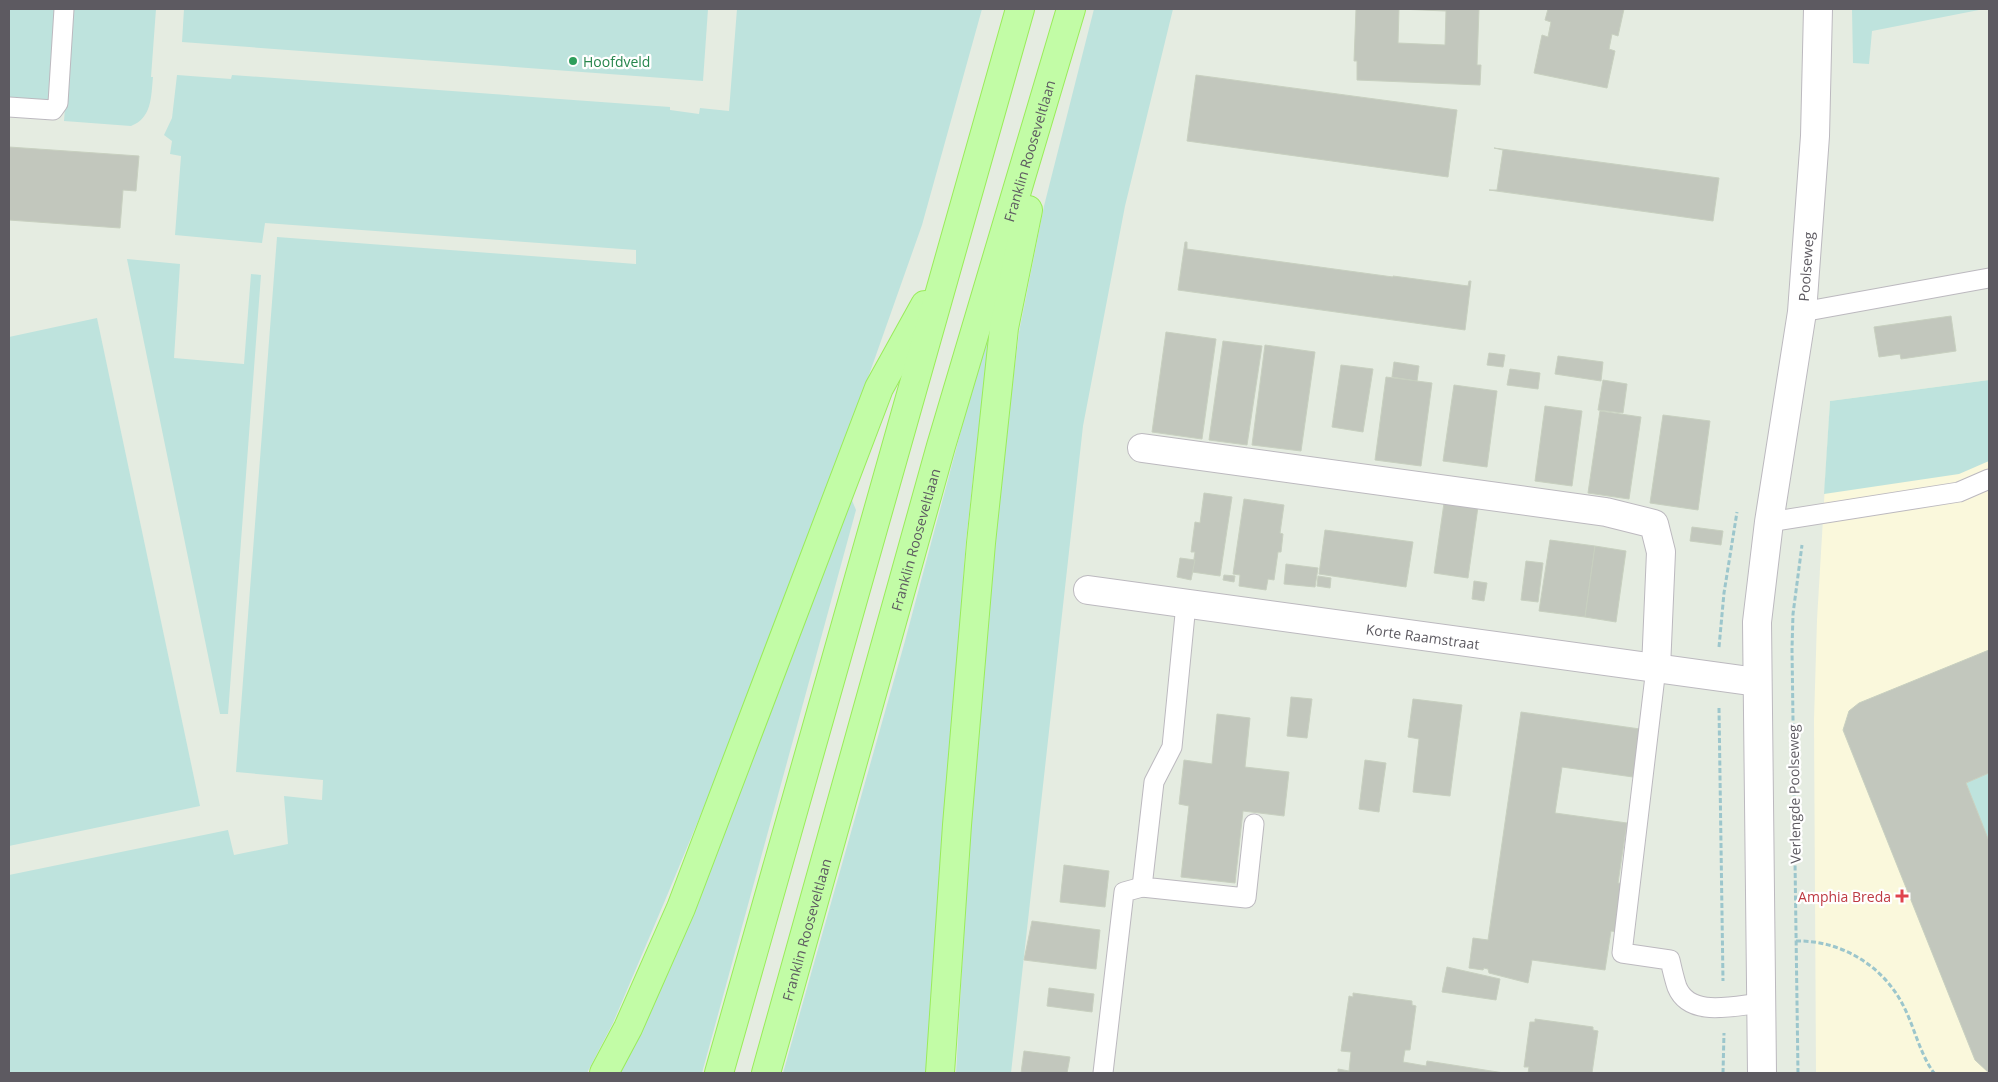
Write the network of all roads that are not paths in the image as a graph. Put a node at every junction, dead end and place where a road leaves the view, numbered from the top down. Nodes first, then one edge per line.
1 (64, 9) edge
2 (1020, 9) edge
3 (1818, 9) edge
4 (1068, 21) edge
5 (9, 106) edge
6 (947, 264) junction
7 (1989, 278) edge
8 (1802, 312) junction
9 (1142, 448) dead end
10 (1989, 479) edge
11 (1769, 522) junction
12 (1088, 590) dead end
13 (1186, 604) junction
14 (1656, 668) junction
15 (1758, 682) junction
16 (1254, 824) dead end
17 (1142, 887) junction
18 (1763, 1003) junction
19 (604, 1073) edge
20 (719, 1073) edge
21 (766, 1073) edge
22 (940, 1073) edge
23 (1103, 1073) edge
24 (1762, 1073) edge

1 - 5 lane
2 - 6 main road
3 - 8 street, Poolseweg
4 - 21 main road, Franklin Rooseveltlaan
4 - 22 main road
6 - 19 main road
6 - 20 main road
7 - 8 lane
8 - 11 street, Poolseweg
9 - 14 street
10 - 11 lane
11 - 15 street
12 - 13 street, Korte Raamstraat
13 - 14 street, Korte Raamstraat
13 - 17 lane
14 - 15 street, Korte Raamstraat
14 - 18 lane
15 - 18 street
16 - 17 lane
17 - 23 lane
18 - 24 street

